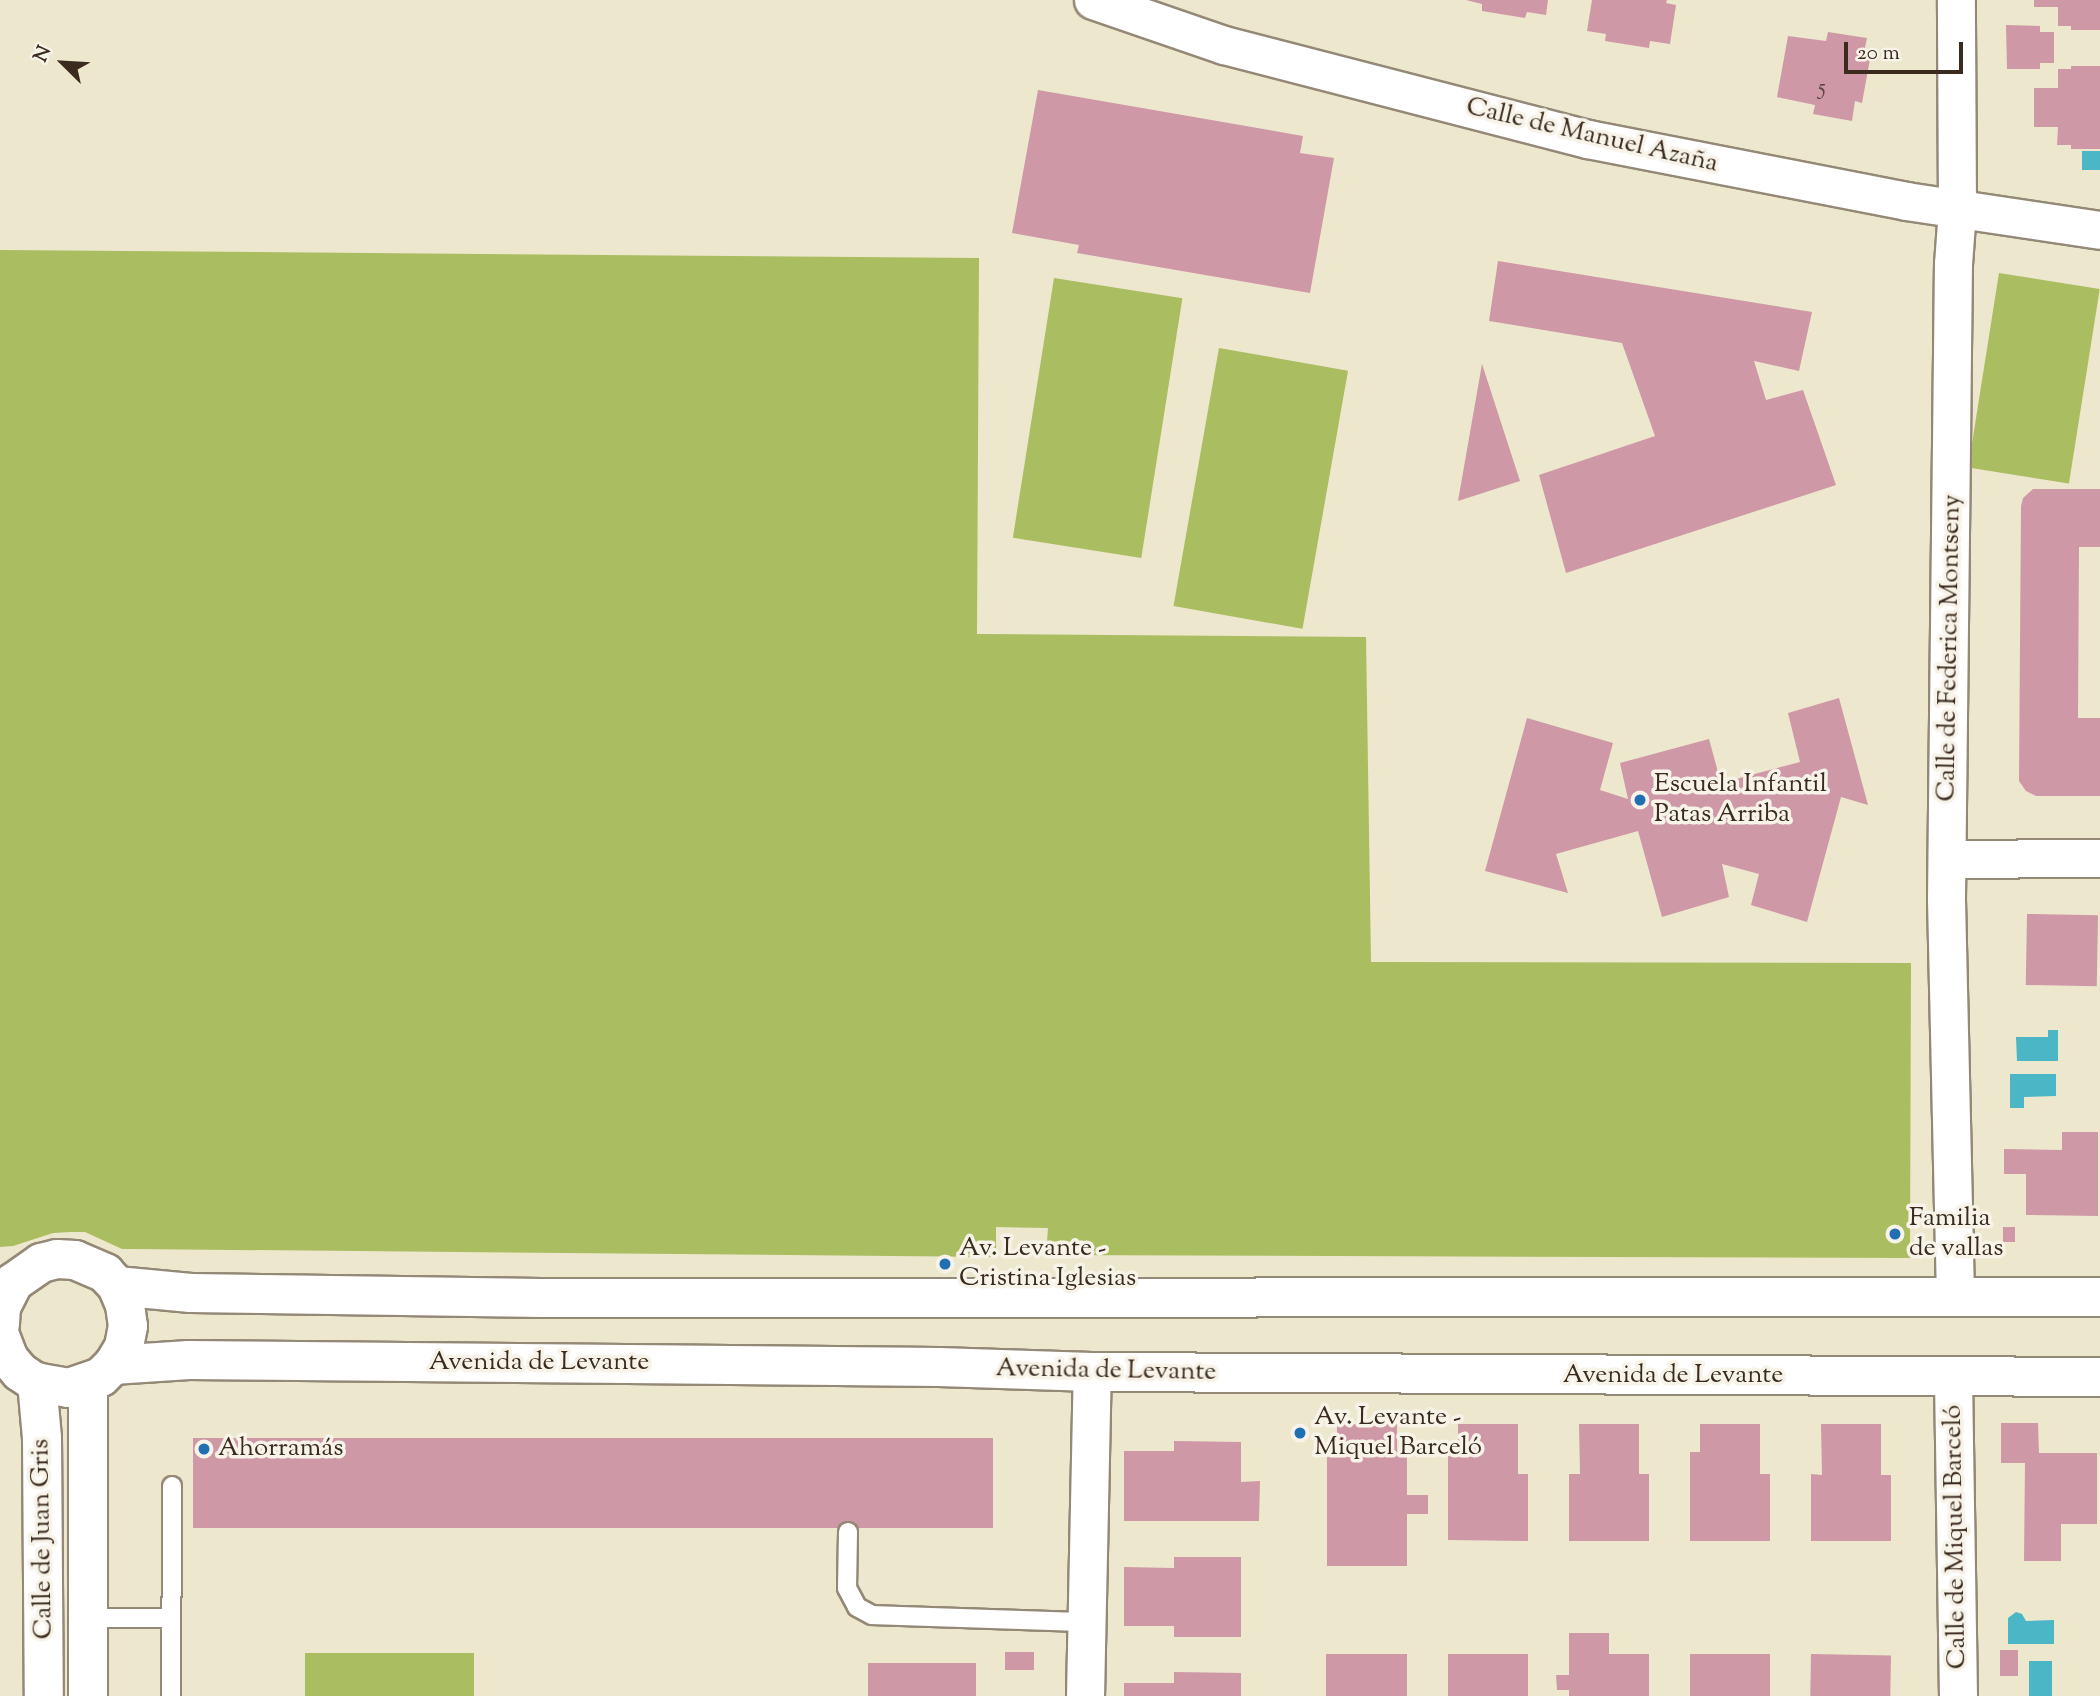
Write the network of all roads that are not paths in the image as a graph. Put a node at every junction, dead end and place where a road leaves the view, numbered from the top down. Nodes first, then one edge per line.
1 (1093, 0) edge
2 (1956, 0) edge
3 (1957, 210) junction
4 (2100, 230) edge
5 (2100, 858) edge
6 (1947, 859) junction
7 (7, 1284) edge
8 (117, 1286) junction
9 (1955, 1296) junction
10 (2100, 1297) edge
11 (9, 1352) edge
12 (1092, 1372) junction
13 (101, 1374) junction
14 (2100, 1377) edge
15 (1954, 1378) junction
16 (172, 1486) dead end
17 (848, 1532) dead end
18 (88, 1618) junction
19 (171, 1618) junction
20 (1087, 1622) junction
21 (44, 1696) edge
22 (88, 1696) edge
23 (171, 1696) edge
24 (1085, 1696) edge
25 (1958, 1696) edge

1 - 3 street, Calle de Manuel Azaña
2 - 3 street, Calle de Federica Montseny
3 - 4 street, Calle de Manuel Azaña
3 - 6 street, Calle de Federica Montseny
5 - 6 street
6 - 9 street, Calle de Federica Montseny
7 - 8 street
7 - 11 street
8 - 9 street
8 - 13 street
9 - 10 street
11 - 13 street
11 - 21 street, Calle de Juan Gris
12 - 13 street, Avenida de Levante
12 - 15 street, Avenida de Levante
12 - 20 street
13 - 18 street, Calle de Juan Gris
14 - 15 street, Avenida de Levante
15 - 25 street, Calle de Miquel Barceló
16 - 19 lane
17 - 20 lane
18 - 19 lane
18 - 22 street, Calle de Juan Gris
19 - 23 lane
20 - 24 street

